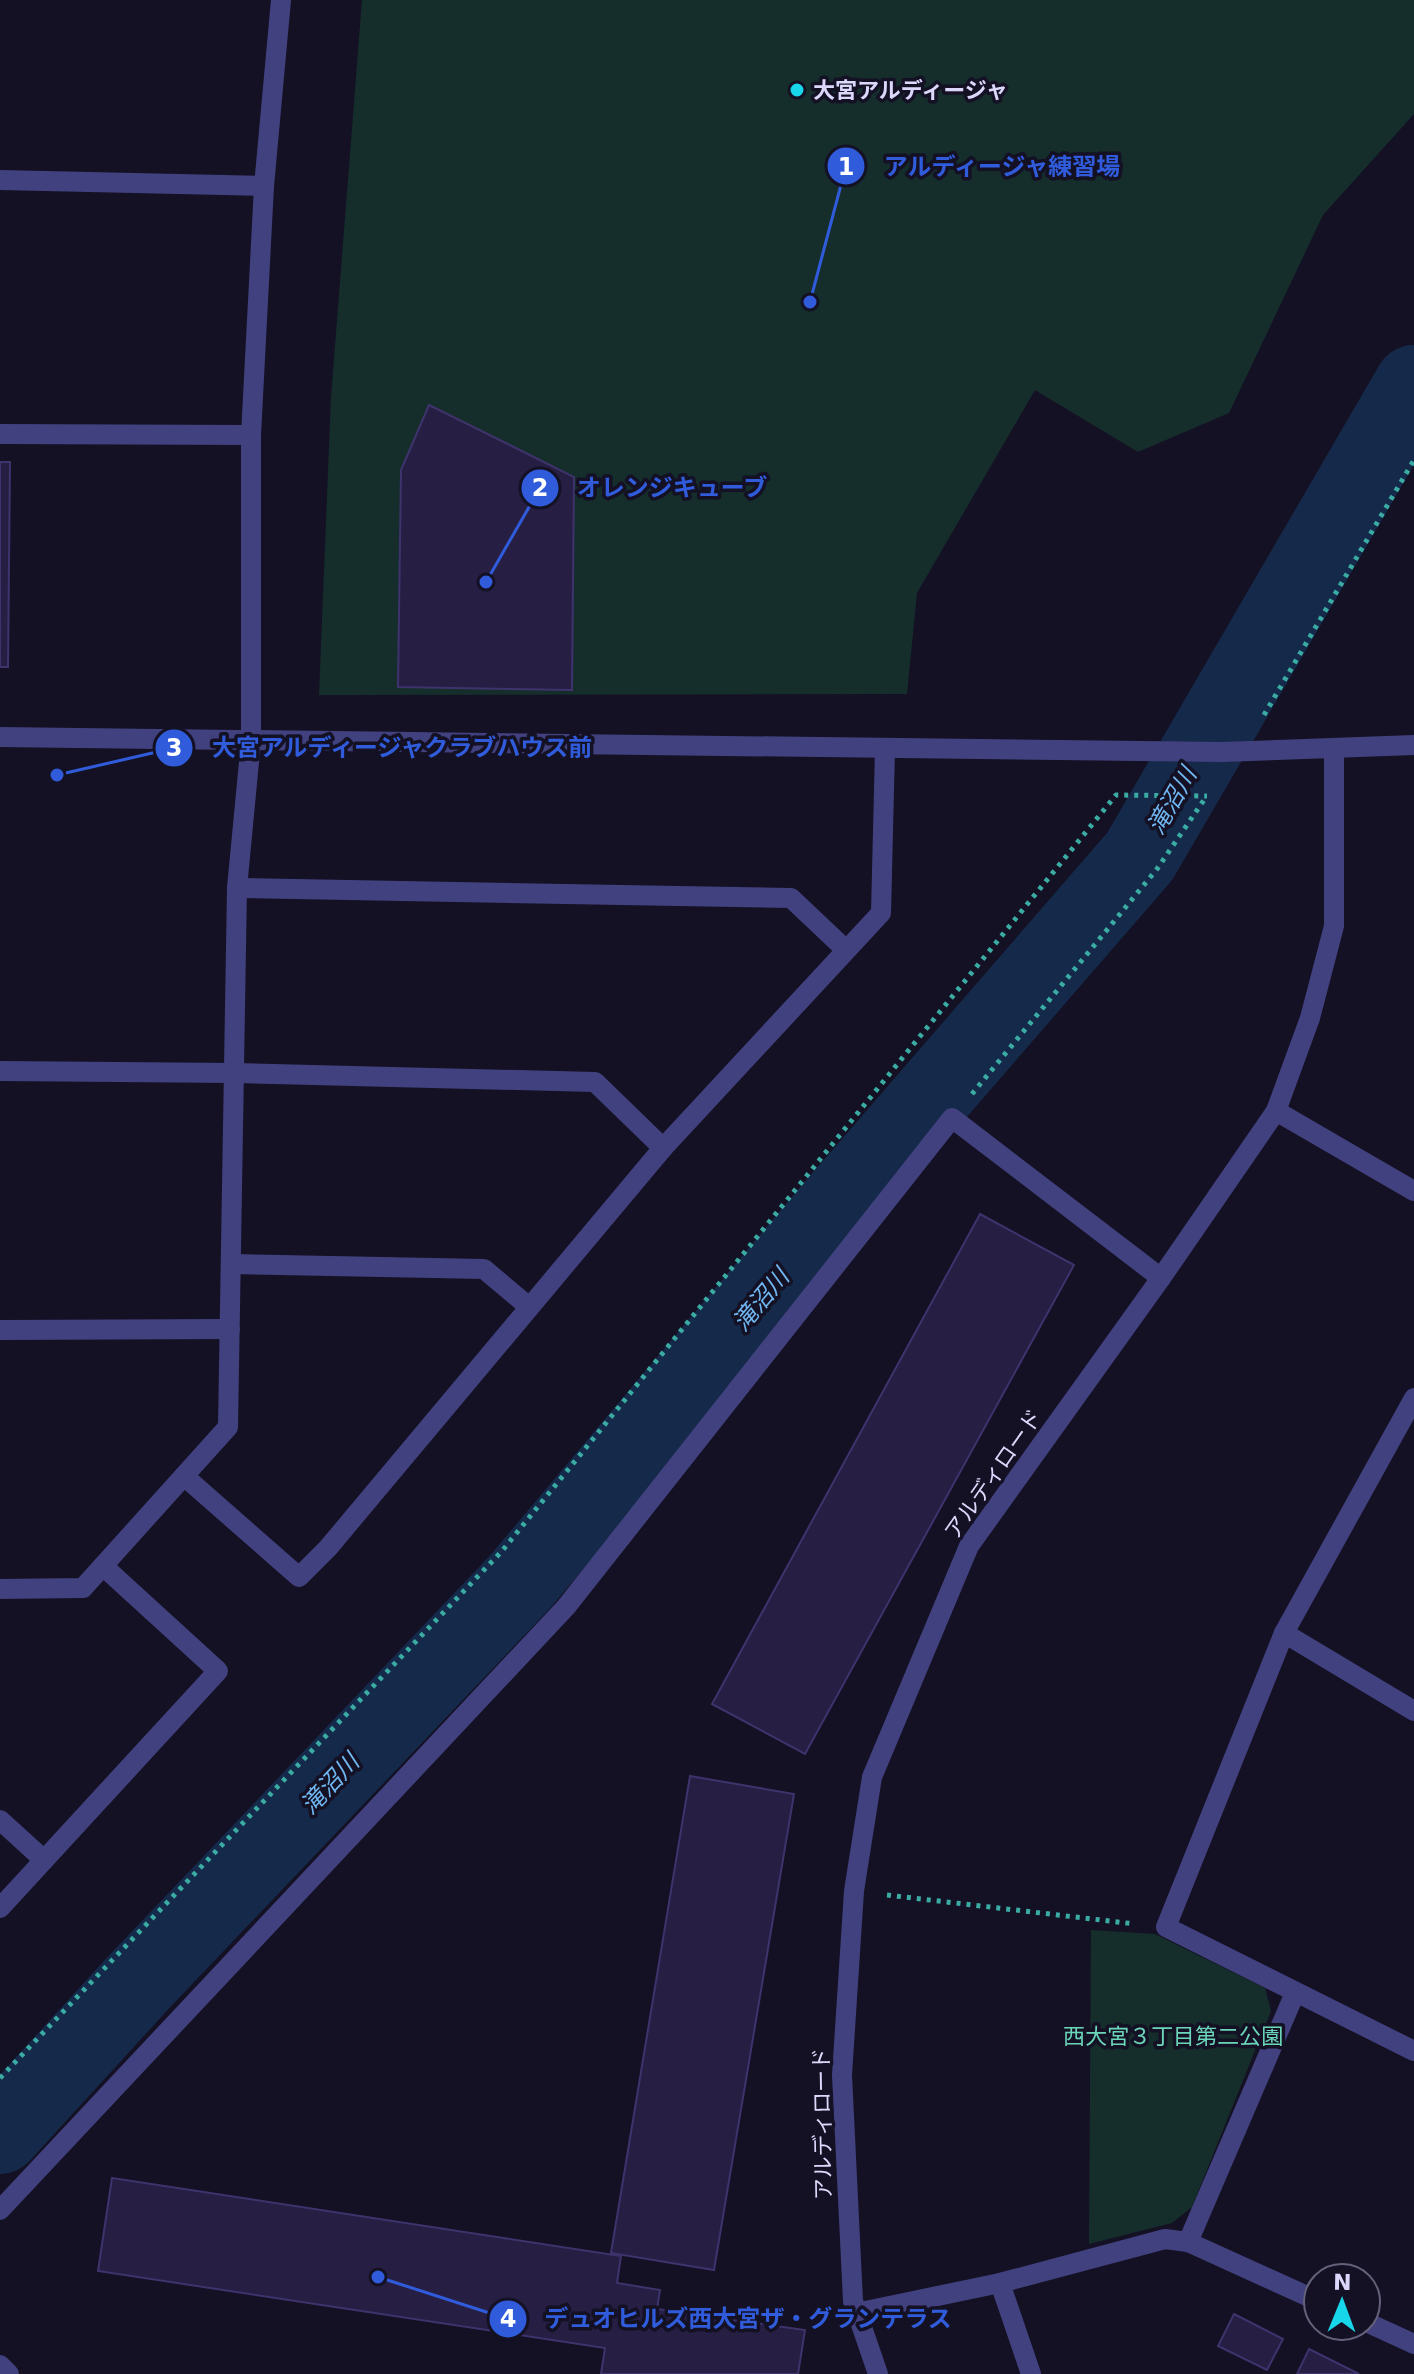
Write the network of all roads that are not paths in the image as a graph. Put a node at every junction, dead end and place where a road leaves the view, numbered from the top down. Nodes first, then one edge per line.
1 (281, 0) edge
2 (0, 180) edge
3 (264, 186) junction
4 (0, 434) edge
5 (251, 435) junction
6 (0, 737) edge
7 (251, 741) junction
8 (1414, 745) edge
9 (885, 749) junction
10 (1334, 749) junction
11 (237, 888) junction
12 (846, 950) junction
13 (0, 1071) edge
14 (234, 1073) junction
15 (1276, 1111) junction
16 (663, 1148) junction
17 (1414, 1191) edge
18 (231, 1264) junction
19 (1161, 1278) junction
20 (529, 1307) junction
21 (230, 1329) junction
22 (0, 1330) edge
23 (1414, 1398) edge
24 (184, 1476) junction
25 (103, 1566) junction
26 (0, 1589) edge
27 (1284, 1633) junction
28 (1414, 1711) edge
29 (0, 1820) edge
30 (44, 1860) junction
31 (0, 1908) edge
32 (1295, 1993) junction
33 (1414, 2051) edge
34 (0, 2210) edge
35 (1188, 2242) junction
36 (1000, 2283) junction
37 (1302, 2294) edge
38 (856, 2313) junction
39 (1382, 2329) edge
40 (1414, 2344) edge
41 (0, 2365) edge
42 (9, 2374) edge
43 (878, 2374) edge
44 (1031, 2374) edge

1 - 3 street
2 - 3 street
3 - 5 street
4 - 5 street
5 - 7 street
6 - 7 street
7 - 9 street
7 - 11 street
8 - 10 street
9 - 10 street
9 - 12 street
10 - 15 street, アルディロード
11 - 12 street
11 - 14 street
12 - 16 street
13 - 14 street
14 - 16 street
14 - 18 street
15 - 17 street
15 - 19 street, アルディロード
16 - 20 street
18 - 20 street
18 - 21 street
19 - 34 street
19 - 38 street, アルディロード
20 - 24 street
21 - 22 street
21 - 24 street
23 - 27 street
24 - 25 street
25 - 26 street
25 - 30 street
27 - 28 street
27 - 32 street
29 - 30 street
30 - 31 street
32 - 33 street
32 - 35 street
35 - 36 street
35 - 37 street
36 - 38 street
36 - 44 street
38 - 43 street, アルディロード
39 - 40 street
41 - 42 street

